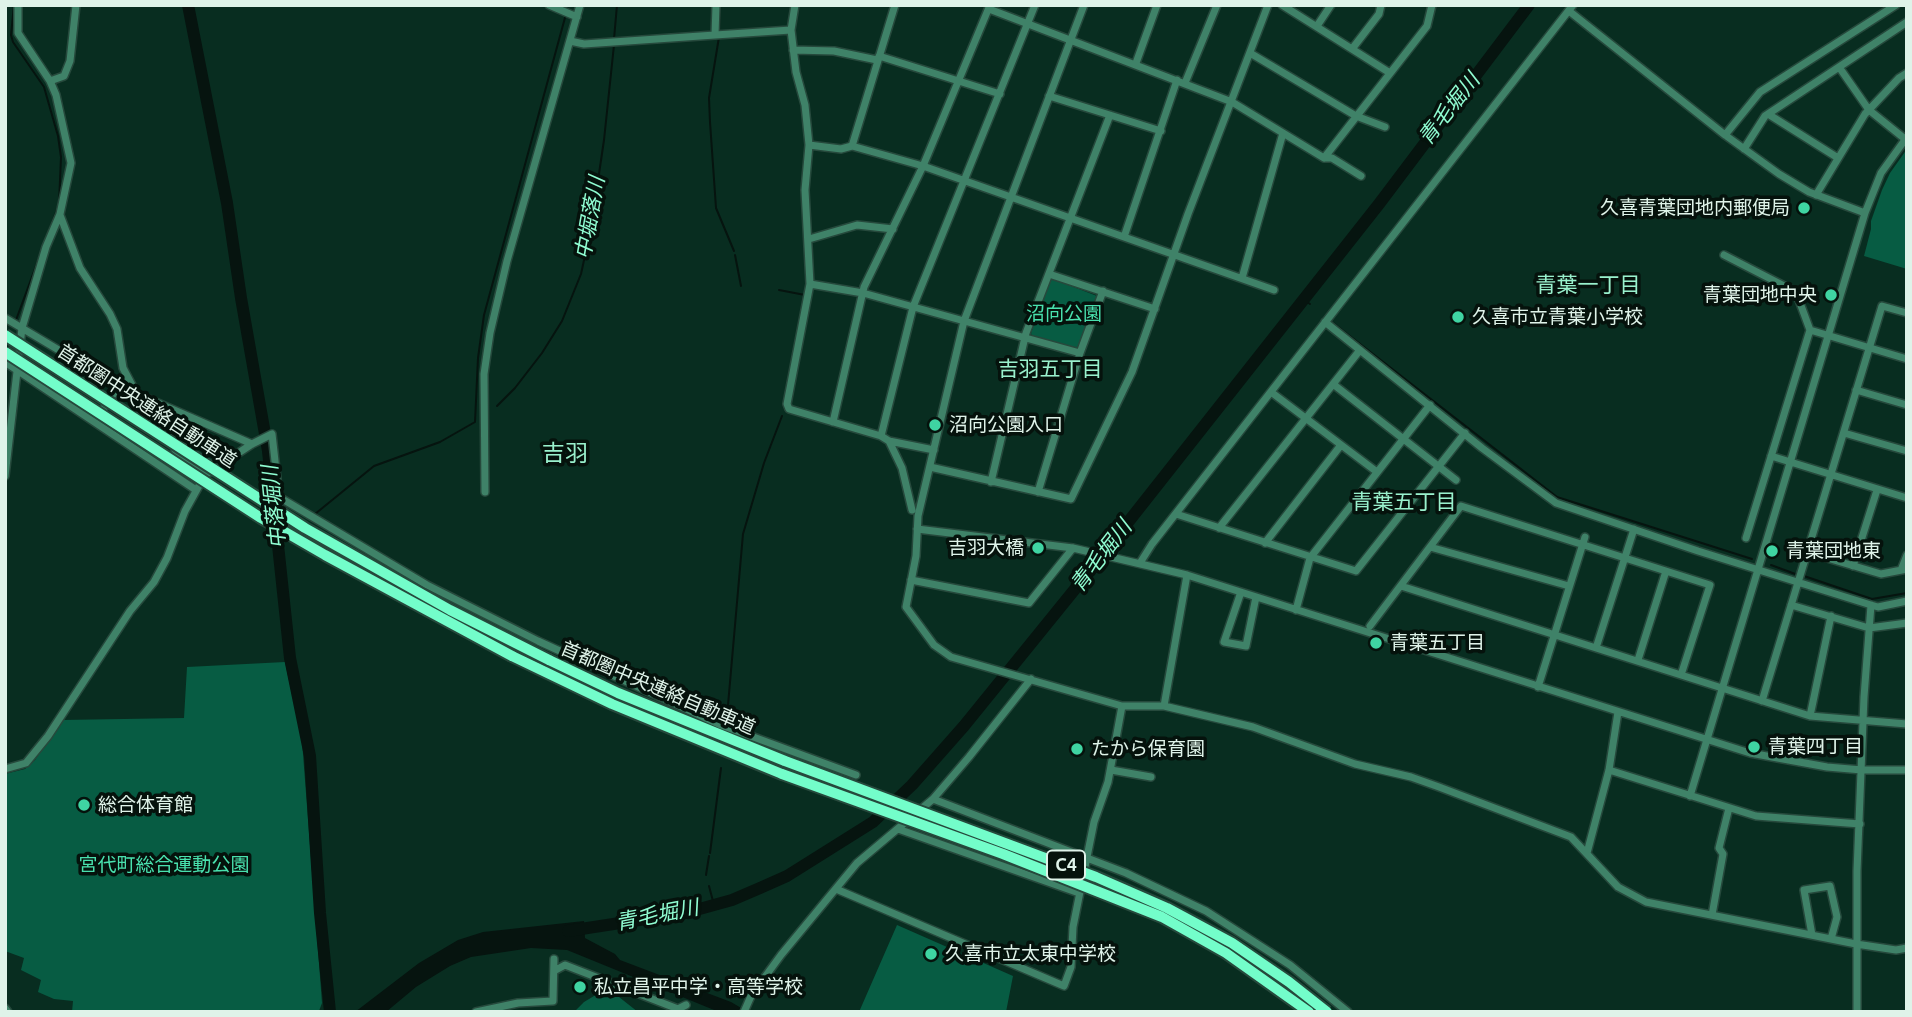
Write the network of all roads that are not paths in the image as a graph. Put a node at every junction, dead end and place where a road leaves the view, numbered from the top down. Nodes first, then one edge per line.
1 (18, 5) edge
2 (76, 5) edge
3 (549, 5) edge
4 (580, 5) edge
5 (716, 5) edge
6 (794, 5) edge
7 (895, 5) edge
8 (1035, 5) edge
9 (1084, 5) edge
10 (1157, 5) edge
11 (1217, 5) edge
12 (1268, 5) edge
13 (1282, 5) edge
14 (1331, 5) edge
15 (1381, 5) edge
16 (1432, 5) edge
17 (1896, 5) edge
18 (990, 7) edge
19 (1571, 8) edge
20 (577, 17) junction
21 (1907, 22) edge
22 (1028, 24) junction
23 (1317, 26) junction
24 (791, 30) junction
25 (715, 35) junction
26 (1072, 39) junction
27 (570, 41) junction
28 (1352, 49) junction
29 (793, 50) junction
30 (1250, 53) junction
31 (878, 58) junction
32 (1136, 63) junction
33 (1839, 67) junction
34 (1390, 73) junction
35 (1907, 73) edge
36 (50, 81) junction
37 (1181, 81) junction
38 (958, 82) junction
39 (1000, 94) junction
40 (1049, 96) junction
41 (1231, 102) junction
42 (1869, 110) junction
43 (1768, 114) junction
44 (1110, 115) junction
45 (1356, 116) junction
46 (1385, 127) dead end
47 (1161, 131) junction
48 (1283, 133) junction
49 (1725, 135) junction
50 (1906, 138) edge
51 (809, 145) junction
52 (852, 145) junction
53 (1744, 149) junction
54 (1324, 158) junction
55 (1838, 158) junction
56 (923, 166) junction
57 (1361, 176) dead end
58 (965, 182) junction
59 (1816, 195) junction
60 (1011, 197) junction
61 (60, 214) junction
62 (1865, 214) junction
63 (1070, 218) junction
64 (894, 229) junction
65 (1124, 237) junction
66 (809, 239) junction
67 (1174, 254) junction
68 (1724, 256) dead end
69 (1049, 274) junction
70 (1242, 278) junction
71 (810, 284) junction
72 (1274, 290) dead end
73 (1103, 291) junction
74 (863, 293) junction
75 (913, 307) junction
76 (1155, 309) junction
77 (1907, 313) edge
78 (5, 318) edge
79 (964, 321) junction
80 (1325, 322) junction
81 (22, 328) junction
82 (1810, 330) junction
83 (5, 335) edge
84 (1828, 335) junction
85 (1025, 338) junction
86 (1869, 348) junction
87 (1360, 350) junction
88 (5, 352) edge
89 (1080, 353) junction
90 (1907, 359) edge
91 (5, 362) edge
92 (16, 370) junction
93 (1333, 384) junction
94 (119, 386) junction
95 (1856, 390) junction
96 (1271, 392) junction
97 (136, 394) junction
98 (1430, 405) junction
99 (1907, 405) edge
100 (1306, 419) junction
101 (94, 421) junction
102 (833, 422) junction
103 (1465, 433) junction
104 (1844, 433) junction
105 (881, 436) junction
106 (1403, 439) junction
107 (889, 441) junction
108 (252, 444) junction
109 (1341, 445) junction
110 (934, 450) junction
111 (1907, 451) edge
112 (1772, 456) junction
113 (1790, 462) junction
114 (930, 467) junction
115 (1438, 467) junction
116 (1377, 472) junction
117 (205, 475) junction
118 (1831, 475) junction
119 (5, 476) edge
120 (1456, 480) dead end
121 (991, 482) junction
122 (1877, 489) junction
123 (196, 490) junction
124 (485, 492) dead end
125 (1038, 492) junction
126 (1907, 498) edge
127 (912, 510) dead end
128 (1176, 513) junction
129 (1219, 528) junction
130 (917, 529) junction
131 (1634, 530) junction
132 (1746, 538) dead end
133 (1584, 541) junction
134 (1265, 543) junction
135 (1430, 547) junction
136 (1076, 548) junction
137 (1807, 552) junction
138 (1907, 555) edge
139 (1310, 558) junction
140 (1624, 558) junction
141 (1140, 563) junction
142 (1853, 566) junction
143 (1758, 569) junction
144 (1904, 570) edge
145 (1666, 571) junction
146 (1186, 575) junction
147 (911, 580) junction
148 (1798, 581) junction
149 (1401, 586) junction
150 (1569, 586) junction
151 (1241, 592) junction
152 (1256, 597) junction
153 (1907, 601) edge
154 (1791, 605) junction
155 (1871, 605) junction
156 (1296, 610) junction
157 (1831, 617) junction
158 (1907, 623) edge
159 (1370, 626) dead end
160 (1869, 628) junction
161 (1554, 635) junction
162 (1596, 648) junction
163 (1638, 660) junction
164 (1681, 675) junction
165 (1030, 678) junction
166 (1538, 687) junction
167 (1722, 688) junction
168 (1762, 701) junction
169 (1122, 706) junction
170 (1164, 706) junction
171 (1618, 712) junction
172 (1810, 716) junction
173 (1863, 721) junction
174 (1907, 724) edge
175 (1707, 739) junction
176 (5, 769) edge
177 (1111, 770) junction
178 (1609, 770) junction
179 (1907, 770) edge
180 (1863, 771) junction
181 (856, 775) dead end
182 (1151, 777) dead end
183 (1690, 796) junction
184 (933, 799) junction
185 (1729, 808) junction
186 (1860, 824) junction
187 (898, 829) junction
188 (1587, 853) junction
189 (1087, 857) junction
190 (836, 889) junction
191 (1079, 893) junction
192 (1712, 915) junction
193 (1812, 935) junction
194 (1831, 939) junction
195 (1856, 944) junction
196 (1907, 948) edge
197 (554, 959) dead end
198 (554, 971) junction
199 (686, 1005) dead end
200 (745, 1009) edge
201 (476, 1012) edge
202 (1309, 1012) edge
203 (1327, 1012) edge
204 (1348, 1012) edge
205 (1857, 1012) edge

1 - 36 street
2 - 36 street
3 - 20 street
4 - 20 street
5 - 25 street
6 - 24 street
7 - 31 street
8 - 22 street
9 - 26 street
10 - 32 street
11 - 37 street
12 - 30 street
13 - 23 street
14 - 23 street
15 - 28 street
16 - 34 street
17 - 49 street
18 - 22 street
18 - 38 street
19 - 49 street
19 - 80 street
20 - 27 street
21 - 33 street
22 - 26 street
22 - 39 street
23 - 28 street
24 - 25 street
24 - 29 street
25 - 27 street
26 - 32 street
26 - 40 street
27 - 124 street
28 - 34 street
29 - 31 street
29 - 51 street
30 - 41 street
30 - 45 street
31 - 38 street
31 - 52 street
32 - 37 street
33 - 42 street
33 - 43 street
34 - 45 street
35 - 42 street
36 - 61 street
37 - 41 street
37 - 47 street
38 - 39 street
38 - 56 street
39 - 58 street
40 - 44 street
40 - 60 street
41 - 48 street
41 - 67 street
42 - 50 street
42 - 55 street
43 - 53 street
43 - 55 street
44 - 47 street
44 - 63 street
45 - 46 street
45 - 54 street
47 - 65 street
48 - 54 street
48 - 70 street
49 - 53 street
50 - 62 street
51 - 52 street
51 - 66 street
52 - 56 street
53 - 59 street
54 - 57 street
55 - 59 street
56 - 58 street
56 - 64 street
58 - 60 street
58 - 75 street
59 - 62 street
60 - 63 street
60 - 79 street
61 - 81 street
61 - 97 street
62 - 84 street
63 - 65 street
63 - 69 street
64 - 66 street
64 - 74 street
65 - 67 street
66 - 71 street
67 - 70 street
67 - 76 street
68 - 82 street
69 - 73 street
69 - 85 street
70 - 72 street
71 - 74 street
71 - 102 street
73 - 76 street
73 - 89 street
74 - 75 street
74 - 102 street
75 - 79 street
75 - 105 street
76 - 125 street
77 - 86 street
78 - 81 street
79 - 85 street
79 - 110 street
80 - 87 street
80 - 96 street
81 - 92 street
81 - 94 street
82 - 84 street
82 - 112 street
83 - 203 highway, 首都圏中央連絡自動車道 / C4, bridge
84 - 86 street
84 - 113 street
85 - 89 street
85 - 121 street
86 - 90 street
86 - 95 street
87 - 93 street
87 - 98 street
88 - 202 highway, 首都圏中央連絡自動車道 / C4, bridge
89 - 125 street
91 - 92 street
92 - 101 street
92 - 119 street
93 - 100 street
93 - 106 street
94 - 97 street
94 - 101 street
95 - 99 street
95 - 104 street
96 - 100 street
96 - 128 street
97 - 108 street
97 - 117 street
98 - 103 street
98 - 106 street
100 - 109 street
100 - 129 street
101 - 123 street
102 - 105 street
103 - 115 street
103 - 131 street
104 - 111 street
104 - 118 street
105 - 107 street
106 - 115 street
106 - 116 street
107 - 110 street
107 - 127 street
108 - 117 street
108 - 181 street
109 - 116 street
109 - 134 street
110 - 114 street
112 - 113 street
112 - 132 street
113 - 118 street
113 - 143 street
114 - 121 street
114 - 130 street
115 - 120 street
115 - 139 street
116 - 139 street
117 - 123 street
118 - 122 street
118 - 137 street
121 - 125 street
122 - 126 street
122 - 142 street
123 - 176 street
128 - 129 street
128 - 141 street
129 - 134 street
130 - 136 street
130 - 147 street
131 - 140 street
131 - 143 street
133 - 135 street
133 - 140 street
133 - 150 street
134 - 139 street
135 - 149 street
135 - 150 street
136 - 141 street
136 - 147 street
137 - 142 street
137 - 148 street
138 - 144 street
139 - 156 street
140 - 145 street
140 - 162 street
141 - 146 street
142 - 144 street
143 - 148 street
143 - 167 street
145 - 163 street
145 - 164 street
146 - 151 street
146 - 170 street
147 - 165 street
148 - 154 street
148 - 155 street
149 - 159 street
149 - 161 street
150 - 161 street
151 - 152 street
151 - 152 street
152 - 156 street
153 - 155 street
154 - 157 street
154 - 168 street
155 - 160 street
156 - 166 street
157 - 160 street
157 - 172 street
158 - 160 street
160 - 173 street
161 - 162 street
161 - 166 street
162 - 163 street
163 - 164 street
164 - 167 street
165 - 169 street
165 - 184 street
166 - 171 street
167 - 168 street
167 - 175 street
168 - 172 street
169 - 170 street
169 - 177 street
170 - 188 street
171 - 175 street
171 - 178 street
172 - 173 street
173 - 174 street
173 - 180 street
175 - 180 street
175 - 183 street
177 - 182 street
177 - 189 street
178 - 183 street
178 - 188 street
179 - 180 street
180 - 186 street
183 - 185 street
184 - 187 street
184 - 189 street
185 - 186 street
185 - 192 street
186 - 195 street
187 - 190 street
187 - 191 street
188 - 192 street
189 - 191 street
189 - 204 street
190 - 191 street
190 - 200 street
192 - 193 street
193 - 194 street
193 - 194 street
194 - 195 street
195 - 196 street
195 - 205 street
197 - 198 street
198 - 199 street
198 - 201 street

